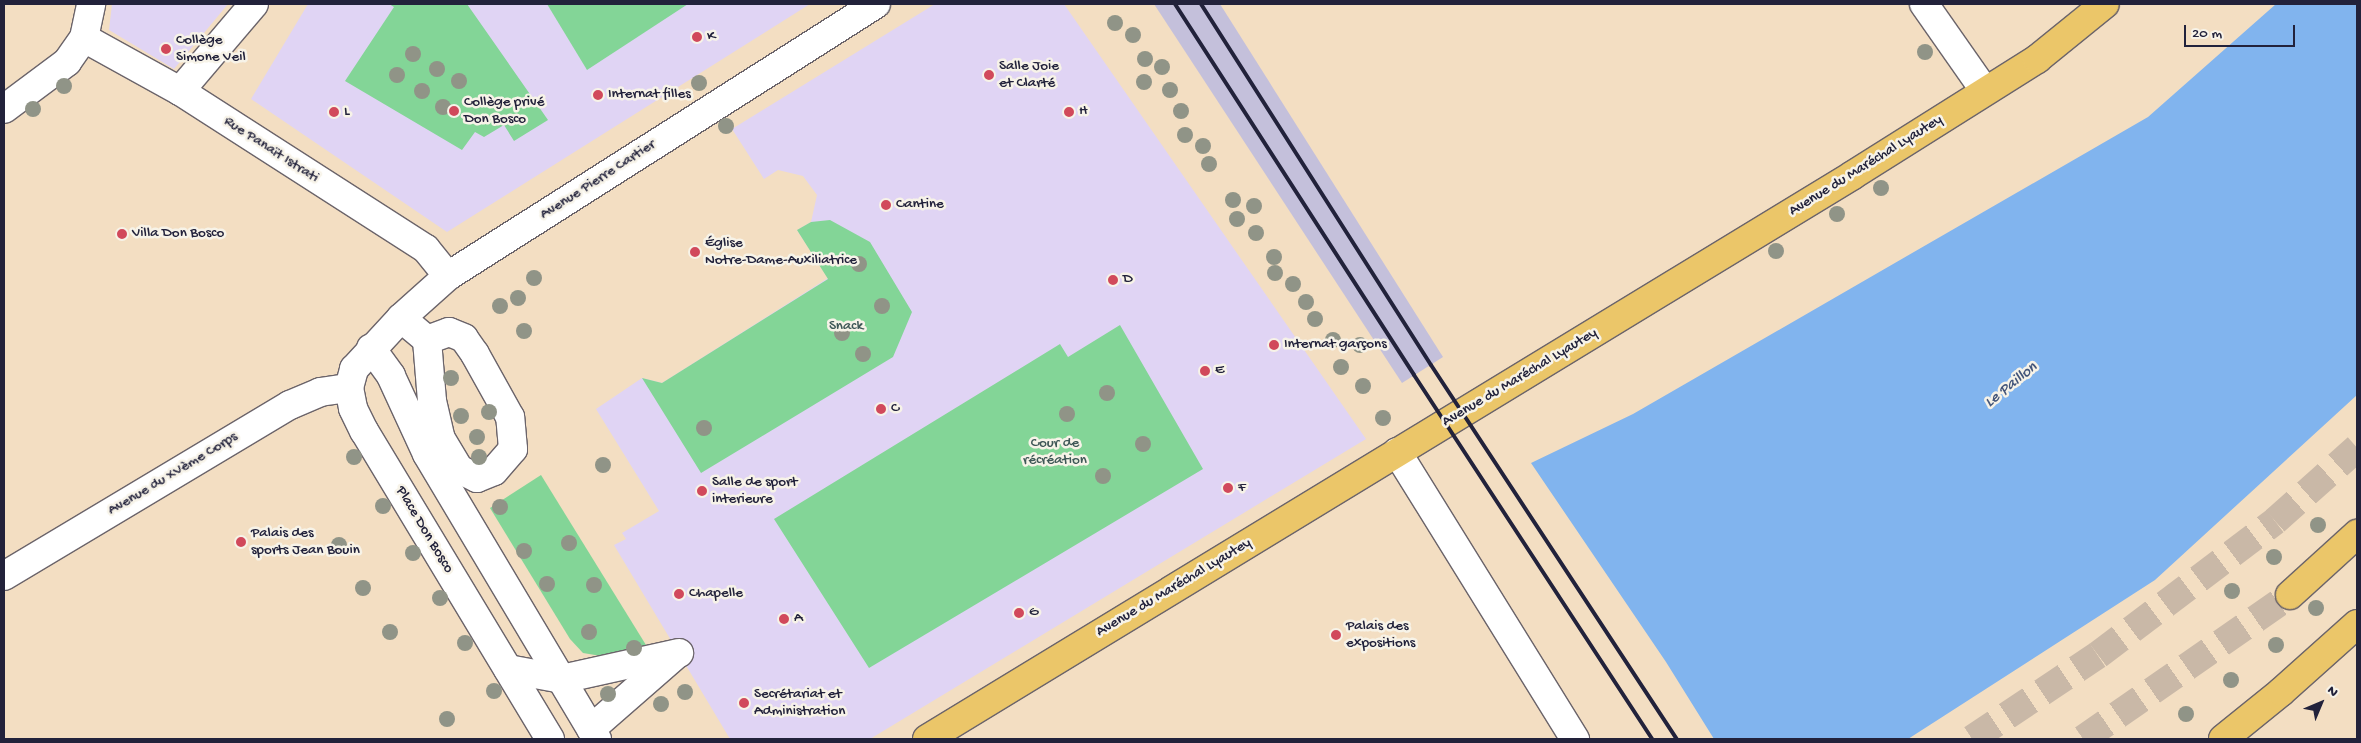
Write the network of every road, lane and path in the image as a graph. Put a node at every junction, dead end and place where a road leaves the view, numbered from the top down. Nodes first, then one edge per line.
1 (91, 4) edge
2 (254, 4) edge
3 (876, 4) edge
4 (1924, 4) edge
5 (2105, 4) edge
6 (84, 38) junction
7 (180, 91) junction
8 (1985, 91) junction
9 (4, 109) edge
10 (448, 276) junction
11 (401, 318) junction
12 (427, 340) junction
13 (371, 348) junction
14 (348, 388) junction
15 (1397, 452) junction
16 (2357, 534) edge
17 (4, 576) edge
18 (2290, 595) tunnel mouth
19 (2357, 624) edge
20 (508, 669) junction
21 (562, 679) junction
22 (593, 736) edge
23 (550, 739) edge
24 (927, 739) edge
25 (1575, 739) edge
26 (2222, 739) edge

1 - 6 street
2 - 7 street
3 - 10 street, Avenue Pierre Cartier
4 - 8 street
5 - 8 main road, Avenue du Maréchal Lyautey
6 - 7 street, Rue Panaït Istrati
6 - 9 street
7 - 10 street, Rue Panaït Istrati
8 - 15 main road, Avenue du Maréchal Lyautey
10 - 11 street, Avenue Pierre Cartier
11 - 12 street
11 - 13 street, Avenue Pierre Cartier
12 - 12 street
13 - 14 street, Avenue Pierre Cartier
13 - 21 street
14 - 17 street, Avenue du XVème Corps
14 - 20 street, Place Don Bosco
15 - 24 main road, Avenue du Maréchal Lyautey
15 - 25 street
16 - 18 main road
19 - 26 main road
20 - 21 street
20 - 23 street, Place Don Bosco
21 - 22 street
21 - 22 street

